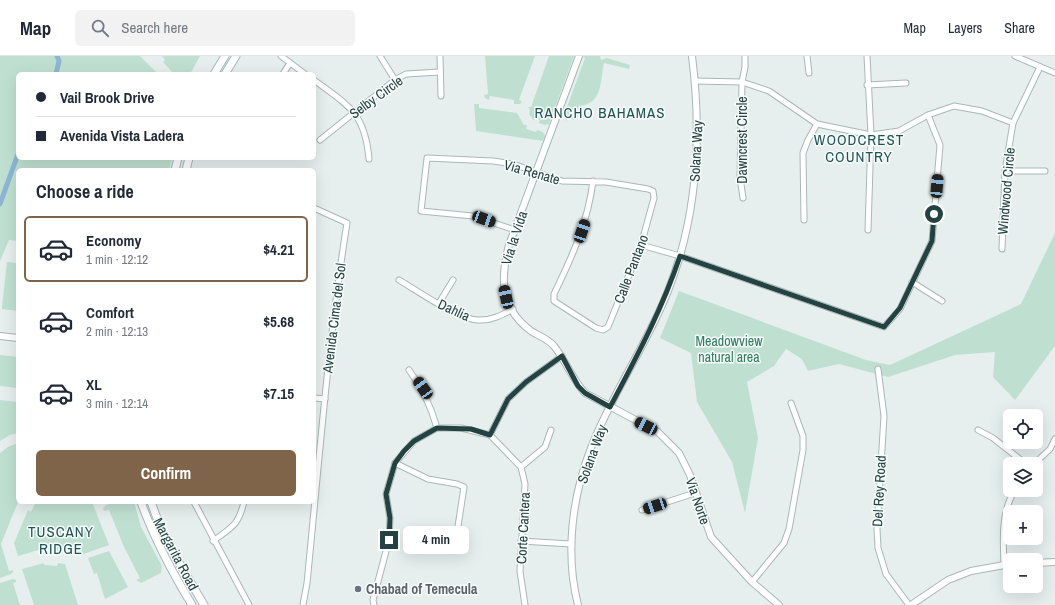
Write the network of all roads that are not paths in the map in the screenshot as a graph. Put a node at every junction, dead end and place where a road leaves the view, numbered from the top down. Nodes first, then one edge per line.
1 (225, 56) edge
2 (236, 56) edge
3 (281, 56) edge
4 (380, 56) edge
5 (440, 56) edge
6 (579, 56) edge
7 (692, 56) edge
8 (745, 56) edge
9 (807, 56) edge
10 (867, 56) edge
11 (1015, 56) edge
12 (290, 63) junction
13 (1040, 67) junction
14 (215, 72) edge
15 (226, 72) edge
16 (284, 72) edge
17 (302, 72) edge
18 (440, 72) junction
19 (809, 73) dead end
20 (1055, 73) edge
21 (395, 80) junction
22 (316, 81) edge
23 (695, 82) junction
24 (742, 82) junction
25 (906, 83) dead end
26 (867, 85) junction
27 (441, 96) dead end
28 (354, 112) junction
29 (928, 115) junction
30 (817, 124) junction
31 (1013, 124) junction
32 (871, 136) junction
33 (320, 140) dead end
34 (369, 159) dead end
35 (1005, 171) junction
36 (1045, 171) dead end
37 (536, 172) junction
38 (593, 181) junction
39 (654, 198) joint
40 (743, 198) dead end
41 (316, 209) edge
42 (804, 220) dead end
43 (515, 230) junction
44 (868, 230) dead end
45 (641, 245) junction
46 (1002, 249) dead end
47 (680, 256) junction
48 (399, 280) dead end
49 (453, 280) dead end
50 (912, 282) junction
51 (942, 301) dead end
52 (439, 303) junction
53 (513, 310) junction
54 (0, 336) edge
55 (16, 338) edge
56 (562, 356) junction
57 (878, 369) dead end
58 (410, 370) dead end
59 (316, 398) edge
60 (325, 399) junction
61 (791, 403) dead end
62 (610, 407) junction
63 (437, 428) junction
64 (551, 430) dead end
65 (978, 430) dead end
66 (490, 435) junction
67 (1055, 439) edge
68 (1017, 457) edge
69 (1041, 457) edge
70 (395, 463) junction
71 (521, 467) junction
72 (316, 491) edge
73 (696, 493) junction
74 (1011, 497) edge
75 (142, 504) edge
76 (152, 504) edge
77 (195, 504) edge
78 (244, 504) edge
79 (315, 504) edge
80 (642, 510) dead end
81 (521, 541) junction
82 (213, 542) junction
83 (572, 544) junction
84 (456, 546) dead end
85 (1006, 553) edge
86 (1055, 562) edge
87 (1043, 563) edge
88 (1003, 566) edge
89 (752, 582) junction
90 (192, 605) edge
91 (204, 605) edge
92 (249, 605) edge
93 (303, 605) edge
94 (374, 605) edge
95 (525, 605) edge
96 (578, 605) edge
97 (779, 605) edge
98 (910, 605) edge

1 - 14 main road
2 - 15 main road
3 - 12 street
4 - 21 street
5 - 18 street
6 - 37 street, Via la Vida
7 - 23 street, Solana Way
8 - 24 street, Dawncrest Circle
9 - 19 street
10 - 26 street
11 - 13 street
12 - 16 street
12 - 17 street
13 - 20 street
13 - 31 street, Windwood Circle
18 - 21 street, Selby Circle
18 - 27 street
21 - 28 street, Selby Circle
22 - 28 street
23 - 24 street
23 - 47 street, Solana Way
24 - 30 street
24 - 40 street, Dawncrest Circle
25 - 26 street
26 - 32 street
28 - 33 street, Selby Circle
28 - 34 street
29 - 31 street
29 - 32 street
29 - 50 street
30 - 32 street
30 - 42 street
31 - 35 street, Windwood Circle
32 - 44 street
35 - 36 street
35 - 46 street, Windwood Circle
37 - 38 street, Via Renate
37 - 43 street, Via la Vida
37 - 43 street, Via Renate
38 - 39 street, Via Renate
38 - 45 street, Calle Pantano
39 - 45 street, Calle Pantano
41 - 60 street, Avenida Cima del Sol
43 - 53 street, Via la Vida
45 - 47 street
47 - 50 street
47 - 62 street, Solana Way
48 - 52 street, Dahlia
49 - 52 street
50 - 51 street
52 - 53 street, Dahlia
53 - 56 street, Via la Vida
54 - 55 street
56 - 62 street, Via la Vida
56 - 66 street
57 - 98 street, Del Rey Road
58 - 63 street
59 - 60 street
60 - 72 street, Avenida Cima del Sol
61 - 89 street
62 - 73 street, Via Norte
62 - 83 street, Solana Way
63 - 66 street
63 - 70 street
64 - 71 street
65 - 68 street
66 - 71 street
67 - 69 street
70 - 84 street
70 - 94 street
71 - 81 street, Corte Cantera
73 - 80 street
73 - 89 street, Via Norte
74 - 85 street
75 - 90 main road, Margarita Road
76 - 91 main road, Margarita Road
77 - 82 street
78 - 82 street
79 - 93 street, Avenida Cima del Sol
81 - 83 street
81 - 95 street, Corte Cantera
82 - 92 street
83 - 96 street, Solana Way
86 - 87 street
88 - 98 street
89 - 97 street, Via Norte

